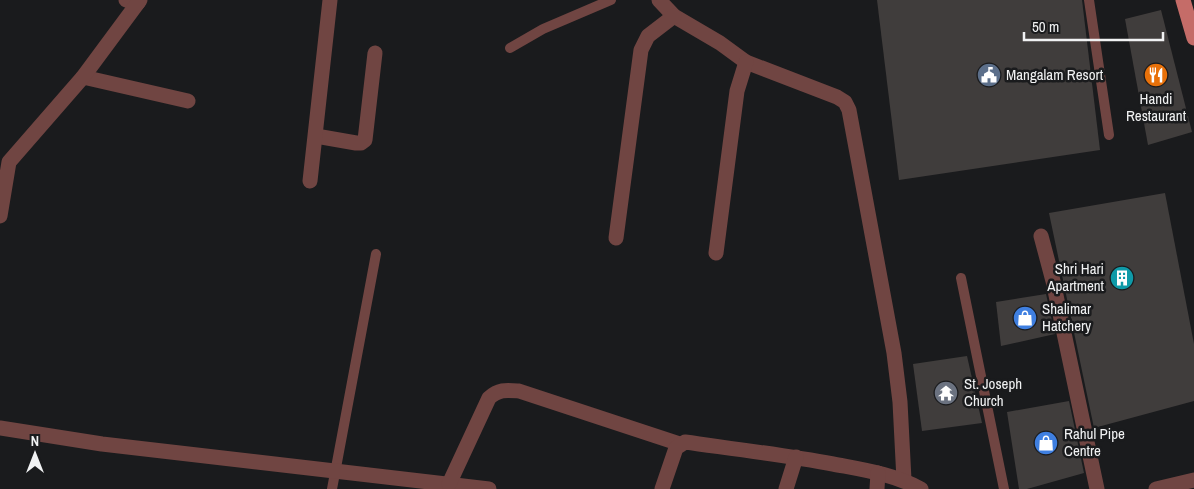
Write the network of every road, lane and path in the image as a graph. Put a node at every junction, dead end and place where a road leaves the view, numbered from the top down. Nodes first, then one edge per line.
1 (330, 0) edge
2 (611, 0) edge
3 (659, 0) edge
4 (1089, 0) edge
5 (1183, 0) edge
6 (134, 1) edge
7 (674, 16) junction
8 (1194, 38) edge
9 (510, 48) dead end
10 (375, 53) dead end
11 (746, 62) junction
12 (83, 77) junction
13 (188, 101) dead end
14 (1109, 135) dead end
15 (316, 136) junction
16 (4, 168) edge
17 (310, 181) dead end
18 (0, 216) edge
19 (1041, 236) dead end
20 (616, 238) dead end
21 (716, 253) dead end
22 (376, 254) dead end
23 (961, 278) dead end
24 (0, 428) edge
25 (680, 444) junction
26 (796, 458) junction
27 (336, 471) junction
28 (878, 473) junction
29 (904, 480) junction
30 (1194, 480) edge
31 (449, 484) junction
32 (332, 489) edge
33 (489, 489) edge
34 (662, 489) edge
35 (786, 489) edge
36 (877, 489) edge
37 (921, 489) edge
38 (1004, 489) edge
39 (1097, 489) edge
40 (1156, 489) edge

1 - 15 street
2 - 9 lane
3 - 7 street
4 - 14 lane
5 - 8 main road
6 - 12 street
7 - 11 street
7 - 20 street
10 - 15 street
11 - 21 street
11 - 29 street
12 - 13 street
12 - 16 street
15 - 17 street
16 - 18 street
19 - 39 street
22 - 27 lane
23 - 38 lane
24 - 27 street
25 - 26 street
25 - 31 street
25 - 34 street
26 - 28 street
26 - 35 street
27 - 31 street
27 - 32 lane
28 - 29 street
28 - 36 street
29 - 37 street
30 - 40 street
31 - 33 street

